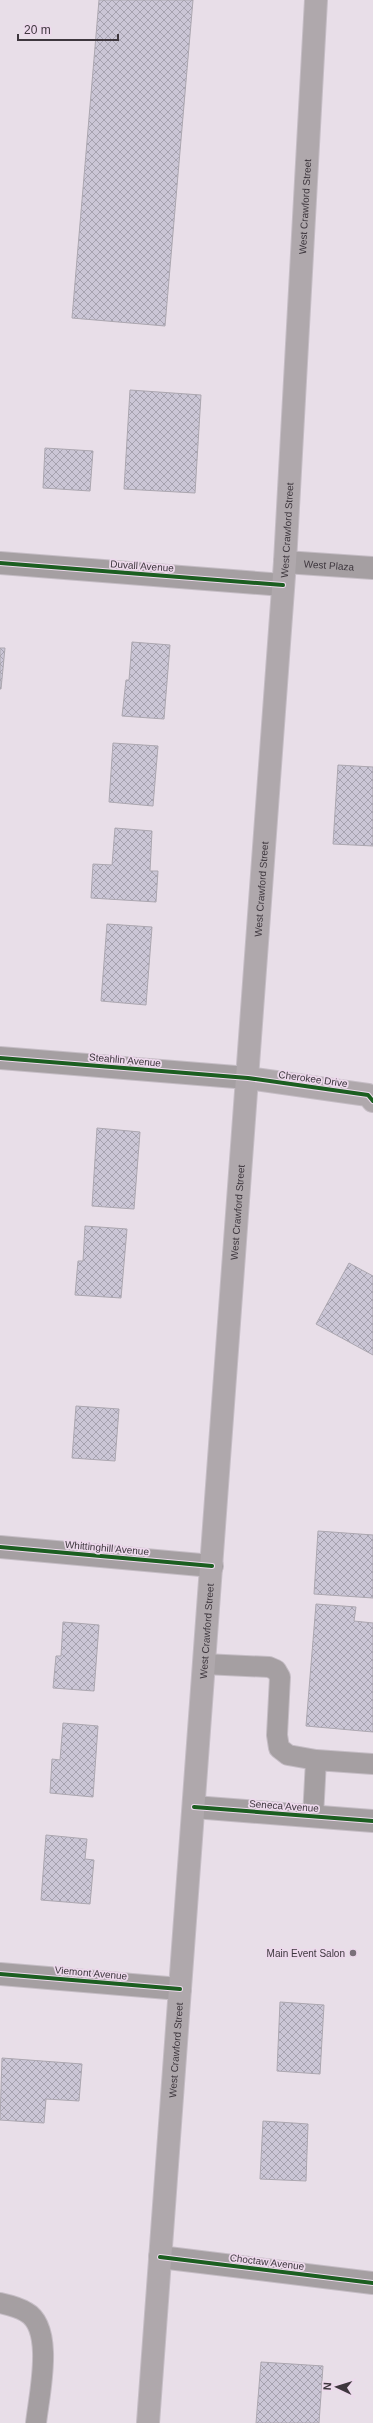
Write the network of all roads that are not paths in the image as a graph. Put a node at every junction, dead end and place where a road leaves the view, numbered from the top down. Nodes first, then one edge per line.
1 (316, 0) edge
2 (285, 562) junction
3 (0, 563) edge
4 (373, 568) edge
5 (283, 584) junction
6 (0, 1058) edge
7 (248, 1078) junction
8 (373, 1101) edge
9 (0, 1547) edge
10 (212, 1566) junction
11 (204, 1664) junction
12 (316, 1760) junction
13 (373, 1764) edge
14 (194, 1807) junction
15 (313, 1816) junction
16 (373, 1821) edge
17 (0, 1974) edge
18 (180, 1989) junction
19 (160, 2257) junction
20 (373, 2283) edge
21 (0, 2303) edge
22 (36, 2423) edge
23 (148, 2423) edge

1 - 2 main road, West Crawford Street
2 - 4 street, West Plaza
2 - 5 main road, West Crawford Street
3 - 5 street, Duvall Avenue
5 - 7 main road, West Crawford Street
6 - 7 street, Steahlin Avenue
7 - 8 main road, Cherokee Drive
7 - 10 main road, West Crawford Street
9 - 10 street, Whittinghill Avenue
10 - 11 main road, West Crawford Street
11 - 12 lane
11 - 14 main road, West Crawford Street
12 - 13 lane
12 - 15 lane
14 - 15 street, Seneca Avenue
14 - 18 main road, West Crawford Street
15 - 16 street, Seneca Avenue
17 - 18 street, Viemont Avenue
18 - 19 main road, West Crawford Street
19 - 20 street, Choctaw Avenue
19 - 23 main road, West Crawford Street
21 - 22 lane

